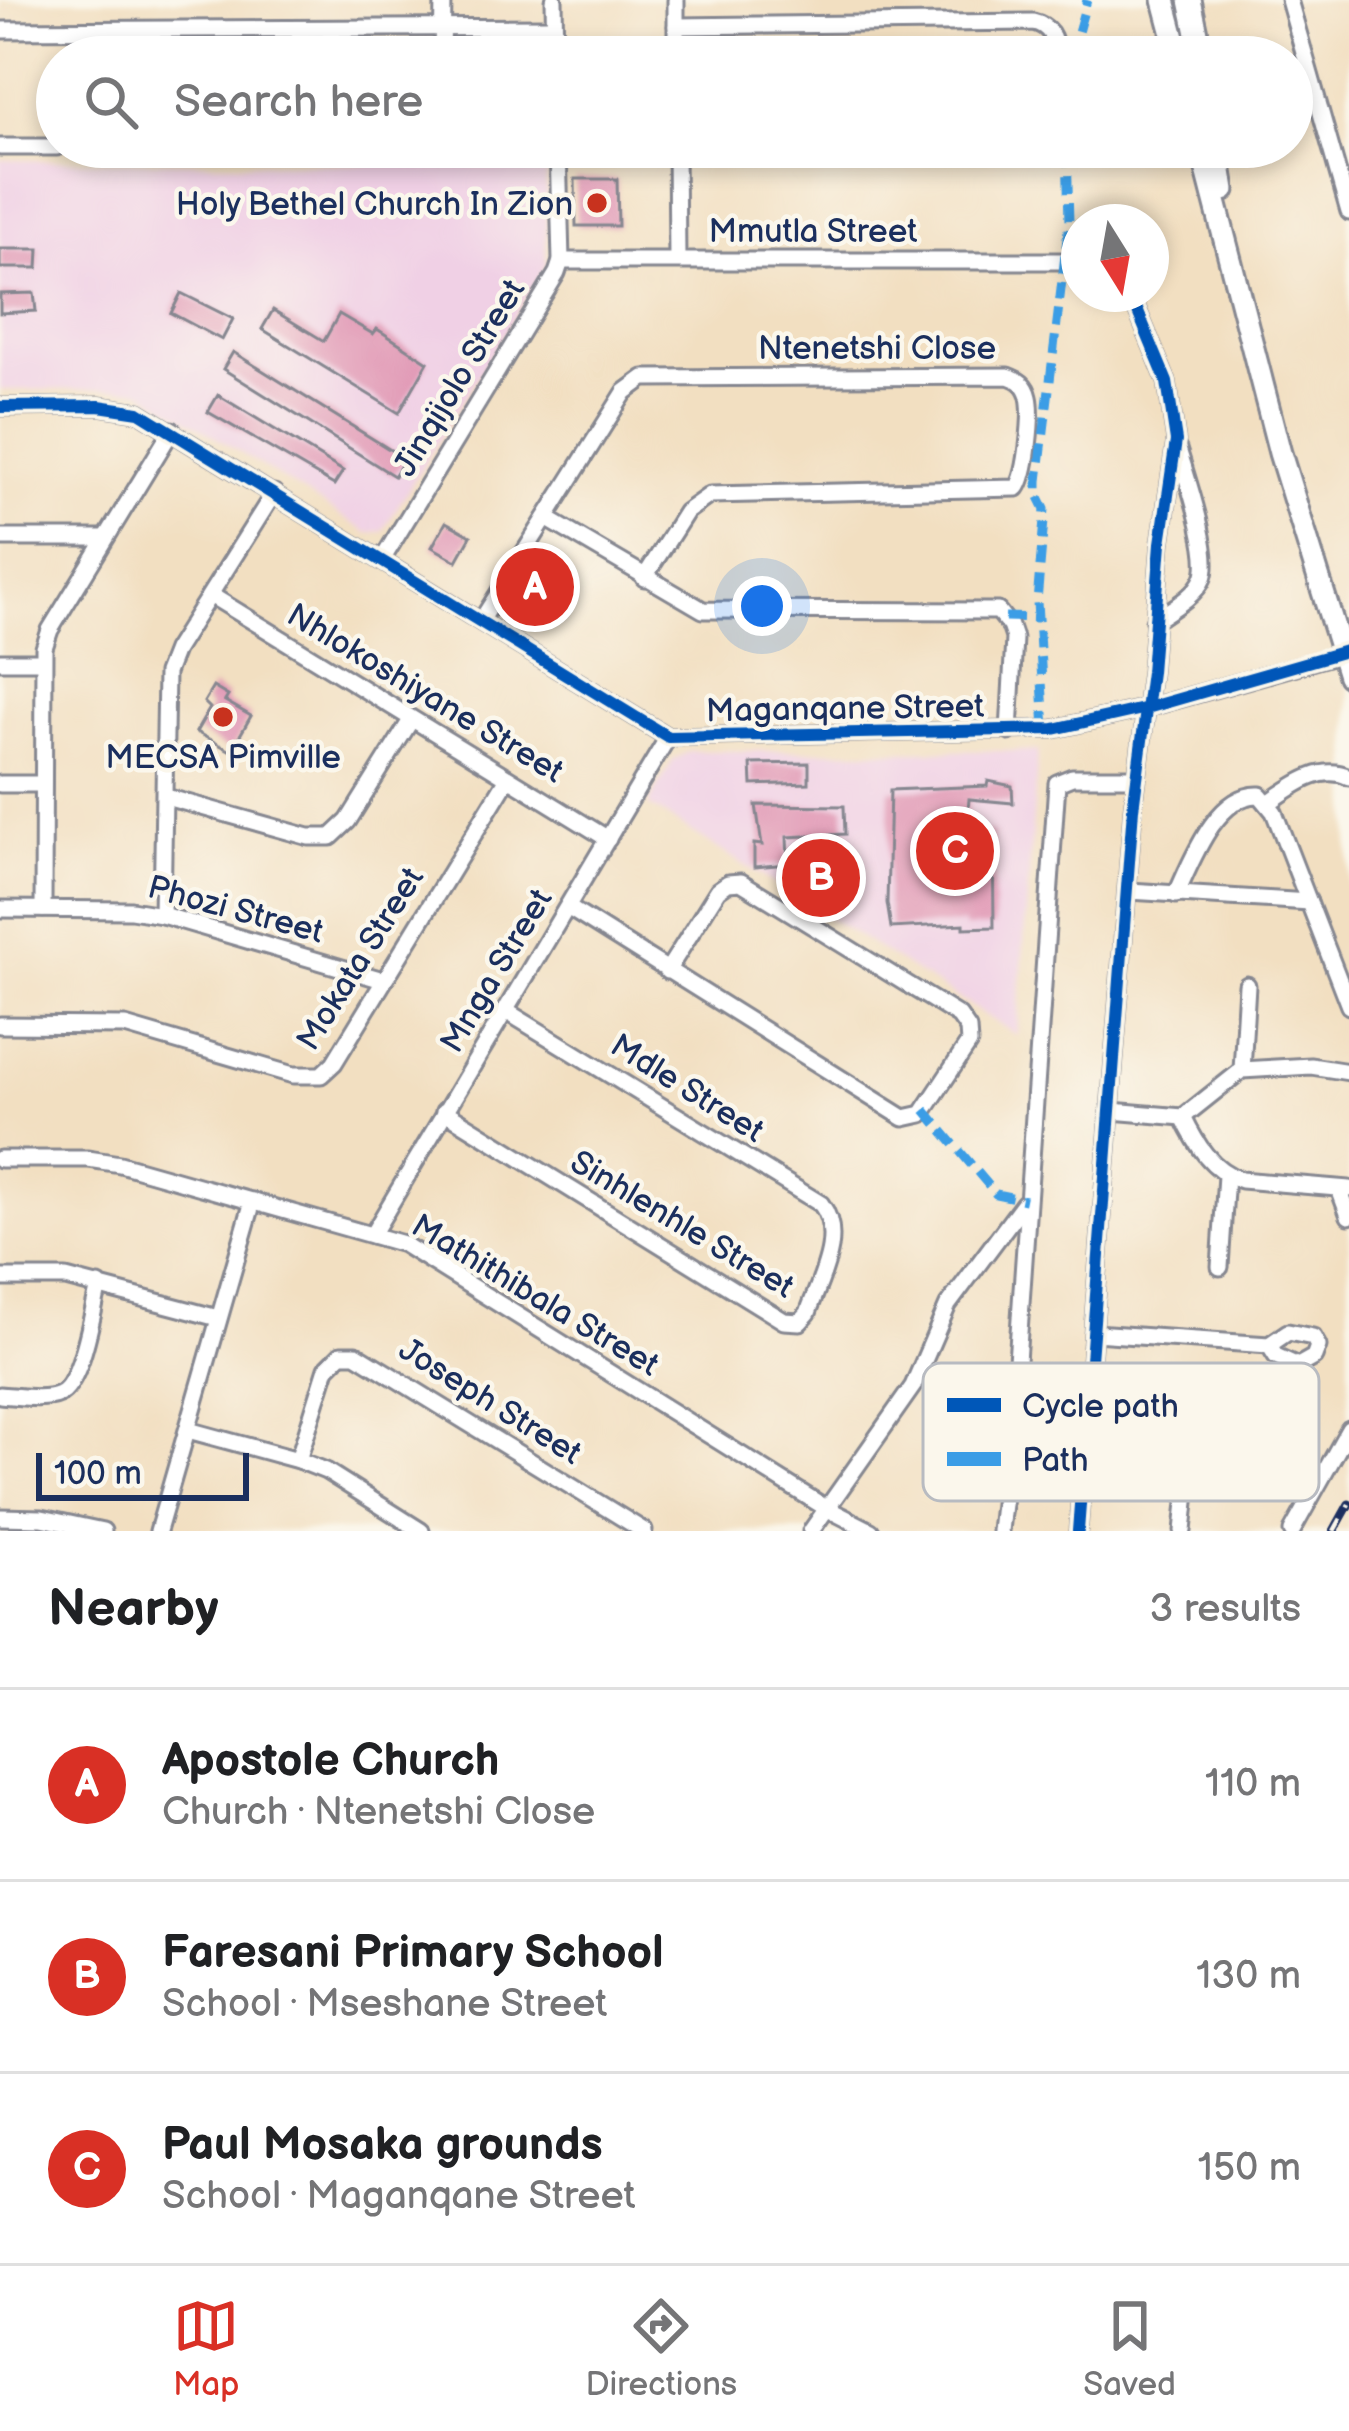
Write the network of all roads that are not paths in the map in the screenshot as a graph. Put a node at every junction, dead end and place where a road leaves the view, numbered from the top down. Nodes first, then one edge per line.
1 (442, 0) edge
2 (554, 0) edge
3 (676, 0) edge
4 (1164, 0) edge
5 (1190, 0) edge
6 (1289, 0) edge
7 (676, 26) junction
8 (443, 27) junction
9 (554, 27) junction
10 (0, 30) edge
11 (443, 36) edge
12 (554, 36) edge
13 (676, 36) edge
14 (1051, 36) edge
15 (1173, 36) edge
16 (1198, 36) edge
17 (1299, 36) edge
18 (1313, 85) edge
19 (36, 146) edge
20 (0, 147) edge
21 (559, 168) edge
22 (676, 168) edge
23 (1206, 168) edge
24 (1221, 168) edge
25 (1349, 212) edge
26 (677, 260) junction
27 (561, 261) junction
28 (1061, 261) edge
29 (1138, 312) edge
30 (0, 407) edge
31 (172, 430) junction
32 (1176, 441) junction
33 (274, 494) junction
34 (546, 518) junction
35 (0, 538) edge
36 (104, 538) junction
37 (382, 560) junction
38 (644, 578) junction
39 (212, 596) junction
40 (481, 621) junction
41 (1154, 621) junction
42 (1346, 646) edge
43 (0, 661) edge
44 (42, 661) junction
45 (1349, 676) edge
46 (1147, 707) junction
47 (411, 720) junction
48 (1009, 732) junction
49 (668, 737) junction
50 (1137, 777) junction
51 (1349, 777) edge
52 (508, 778) junction
53 (0, 784) edge
54 (41, 784) junction
55 (166, 797) junction
56 (1268, 802) junction
57 (608, 839) junction
58 (1129, 891) junction
59 (1176, 896) junction
60 (1309, 902) junction
61 (568, 908) junction
62 (0, 909) edge
63 (44, 909) junction
64 (162, 915) junction
65 (667, 971) junction
66 (383, 980) junction
67 (1247, 985) dead end
68 (1349, 1006) edge
69 (506, 1010) junction
70 (0, 1025) edge
71 (1242, 1070) junction
72 (1349, 1072) edge
73 (444, 1111) junction
74 (1111, 1111) junction
75 (1183, 1117) junction
76 (0, 1159) edge
77 (1226, 1175) junction
78 (1344, 1189) edge
79 (1025, 1201) junction
80 (253, 1202) junction
81 (1349, 1216) edge
82 (831, 1221) joint
83 (372, 1234) junction
84 (1220, 1267) dead end
85 (0, 1278) edge
86 (99, 1285) junction
87 (218, 1318) junction
88 (1094, 1333) junction
89 (1269, 1345) dead end
90 (1016, 1363) edge
91 (1092, 1363) edge
92 (0, 1396) edge
93 (1349, 1429) edge
94 (188, 1430) junction
95 (298, 1460) junction
96 (1319, 1483) edge
97 (1003, 1501) edge
98 (1080, 1501) edge
99 (1186, 1501) edge
100 (1309, 1501) edge
101 (826, 1508) junction
102 (0, 1517) edge
103 (103, 1531) edge
104 (158, 1531) edge
105 (421, 1531) edge
106 (644, 1531) edge
107 (811, 1531) edge
108 (872, 1531) edge
109 (1000, 1531) edge
110 (1078, 1531) edge
111 (1183, 1531) edge
112 (1292, 1531) edge

1 - 8 street
2 - 9 street
3 - 7 street
4 - 15 street
5 - 16 street
6 - 17 street
7 - 13 street
7 - 14 street
8 - 9 street
8 - 10 street
8 - 11 street
9 - 12 street
18 - 25 street
19 - 20 street
21 - 27 street, Jinqijolo Street
22 - 26 street
23 - 42 street
24 - 42 street
26 - 27 street, Mmutla Street
26 - 28 street, Mmutla Street
27 - 37 street, Jinqijolo Street
29 - 32 street
30 - 31 street, Maganqane Street
31 - 33 street, Maganqane Street
31 - 36 street
32 - 41 street
32 - 41 street
33 - 37 street, Maganqane Street
33 - 39 street
34 - 38 street
34 - 38 street, Ntenetshi Close
34 - 40 street, Ntenetshi Close
35 - 36 street
36 - 44 street
37 - 40 street, Maganqane Street
38 - 48 street
39 - 47 street, Nhlokoshiyane Street
39 - 55 street
40 - 49 street, Maganqane Street
41 - 46 street
42 - 45 street
42 - 46 street, Maganqane Street
43 - 44 street
44 - 54 street
46 - 48 street, Maganqane Street
46 - 50 street
47 - 52 street, Nhlokoshiyane Street
47 - 55 street
48 - 49 street, Maganqane Street
49 - 57 street, Mnga Street
50 - 58 street
50 - 79 street
51 - 56 street
52 - 57 street, Nhlokoshiyane Street
52 - 66 street, Mokata Street
53 - 54 street
54 - 63 street
55 - 64 street
56 - 59 street
56 - 60 street
57 - 61 street, Mnga Street
58 - 59 street
58 - 74 street
59 - 60 street
60 - 68 street
61 - 65 street
61 - 69 street, Mnga Street
62 - 63 street, Phozi Street
63 - 64 street, Phozi Street
64 - 66 street, Phozi Street
65 - 65 street
66 - 70 street, Mokata Street
67 - 71 street
69 - 73 street, Mnga Street
69 - 82 street, Mdle Street
71 - 72 street
71 - 75 street
73 - 82 street, Sinhlenhle Street
73 - 83 street, Mnga Street
74 - 75 street
74 - 88 street
75 - 77 street
76 - 80 street, Mathithibala Street
77 - 78 street
77 - 84 street
78 - 81 street
79 - 90 street
79 - 101 street
80 - 83 street, Mathithibala Street
80 - 87 street
83 - 101 street, Mathithibala Street
85 - 86 street
86 - 87 street
86 - 92 street
87 - 94 street
88 - 89 street
88 - 91 street
93 - 96 street
94 - 95 street
94 - 104 street
95 - 105 street
95 - 106 street, Joseph Street
97 - 109 street
98 - 110 street
99 - 111 street
100 - 112 street
101 - 107 street
101 - 108 street, Mathithibala Street
102 - 103 street

